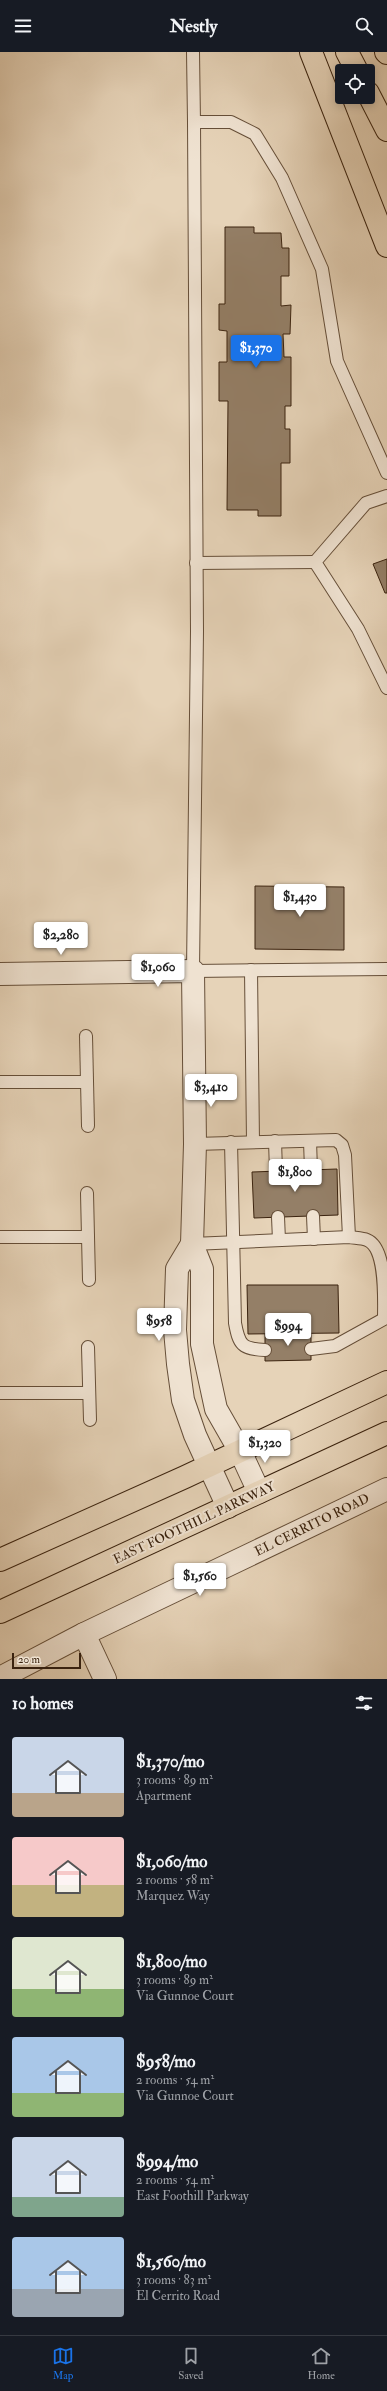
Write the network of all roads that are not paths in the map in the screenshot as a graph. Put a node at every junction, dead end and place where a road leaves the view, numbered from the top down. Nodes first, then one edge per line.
1 (193, 52) edge
2 (311, 52) edge
3 (347, 52) edge
4 (353, 64) edge
5 (374, 104) edge
6 (194, 122) junction
7 (387, 130) edge
8 (387, 246) edge
9 (387, 472) edge
10 (387, 496) edge
11 (315, 562) junction
12 (196, 563) junction
13 (387, 688) edge
14 (387, 969) edge
15 (193, 970) junction
16 (251, 970) junction
17 (0, 974) edge
18 (86, 1036) dead end
19 (0, 1082) edge
20 (86, 1082) junction
21 (88, 1126) dead end
22 (275, 1141) junction
23 (310, 1141) junction
24 (231, 1142) junction
25 (253, 1142) junction
26 (195, 1144) junction
27 (311, 1170) dead end
28 (276, 1171) dead end
29 (87, 1193) dead end
30 (314, 1216) dead end
31 (278, 1217) dead end
32 (88, 1237) junction
33 (349, 1237) junction
34 (0, 1238) edge
35 (314, 1239) junction
36 (278, 1240) junction
37 (234, 1242) junction
38 (192, 1244) junction
39 (89, 1280) dead end
40 (88, 1347) dead end
41 (311, 1349) dead end
42 (265, 1350) dead end
43 (387, 1382) edge
44 (0, 1393) edge
45 (89, 1393) junction
46 (90, 1420) dead end
47 (387, 1433) edge
48 (240, 1451) junction
49 (210, 1465) junction
50 (387, 1489) edge
51 (259, 1492) junction
52 (228, 1507) junction
53 (0, 1560) edge
54 (0, 1612) edge
55 (84, 1634) junction
56 (0, 1678) edge
57 (105, 1679) edge

1 - 6 lane
2 - 8 main road
3 - 4 main road
5 - 7 main road
6 - 9 lane
6 - 12 lane
10 - 11 lane
11 - 12 lane
11 - 13 lane
12 - 15 lane
14 - 16 lane
15 - 16 lane
15 - 17 street
15 - 26 street
16 - 25 lane
18 - 20 lane
19 - 20 lane
20 - 21 lane
22 - 23 lane
22 - 25 lane
22 - 28 lane
23 - 27 lane
23 - 33 lane
24 - 25 lane
24 - 26 lane
24 - 37 lane
26 - 38 street
29 - 32 lane
30 - 35 lane
31 - 36 lane
32 - 34 lane
32 - 39 lane
33 - 35 lane
33 - 41 lane
35 - 36 lane
36 - 37 lane
37 - 38 lane
37 - 42 lane
38 - 48 street
38 - 49 street
40 - 45 lane
43 - 48 main road
44 - 45 lane
45 - 46 lane
47 - 51 main road, EAST FOOTHILL PARKWAY
48 - 49 main road
48 - 51 street
49 - 52 street
49 - 53 main road
50 - 55 street, EL CERRITO ROAD
51 - 52 main road, EAST FOOTHILL PARKWAY
52 - 54 main road, EAST FOOTHILL PARKWAY
55 - 56 street, EL CERRITO ROAD
55 - 57 street

